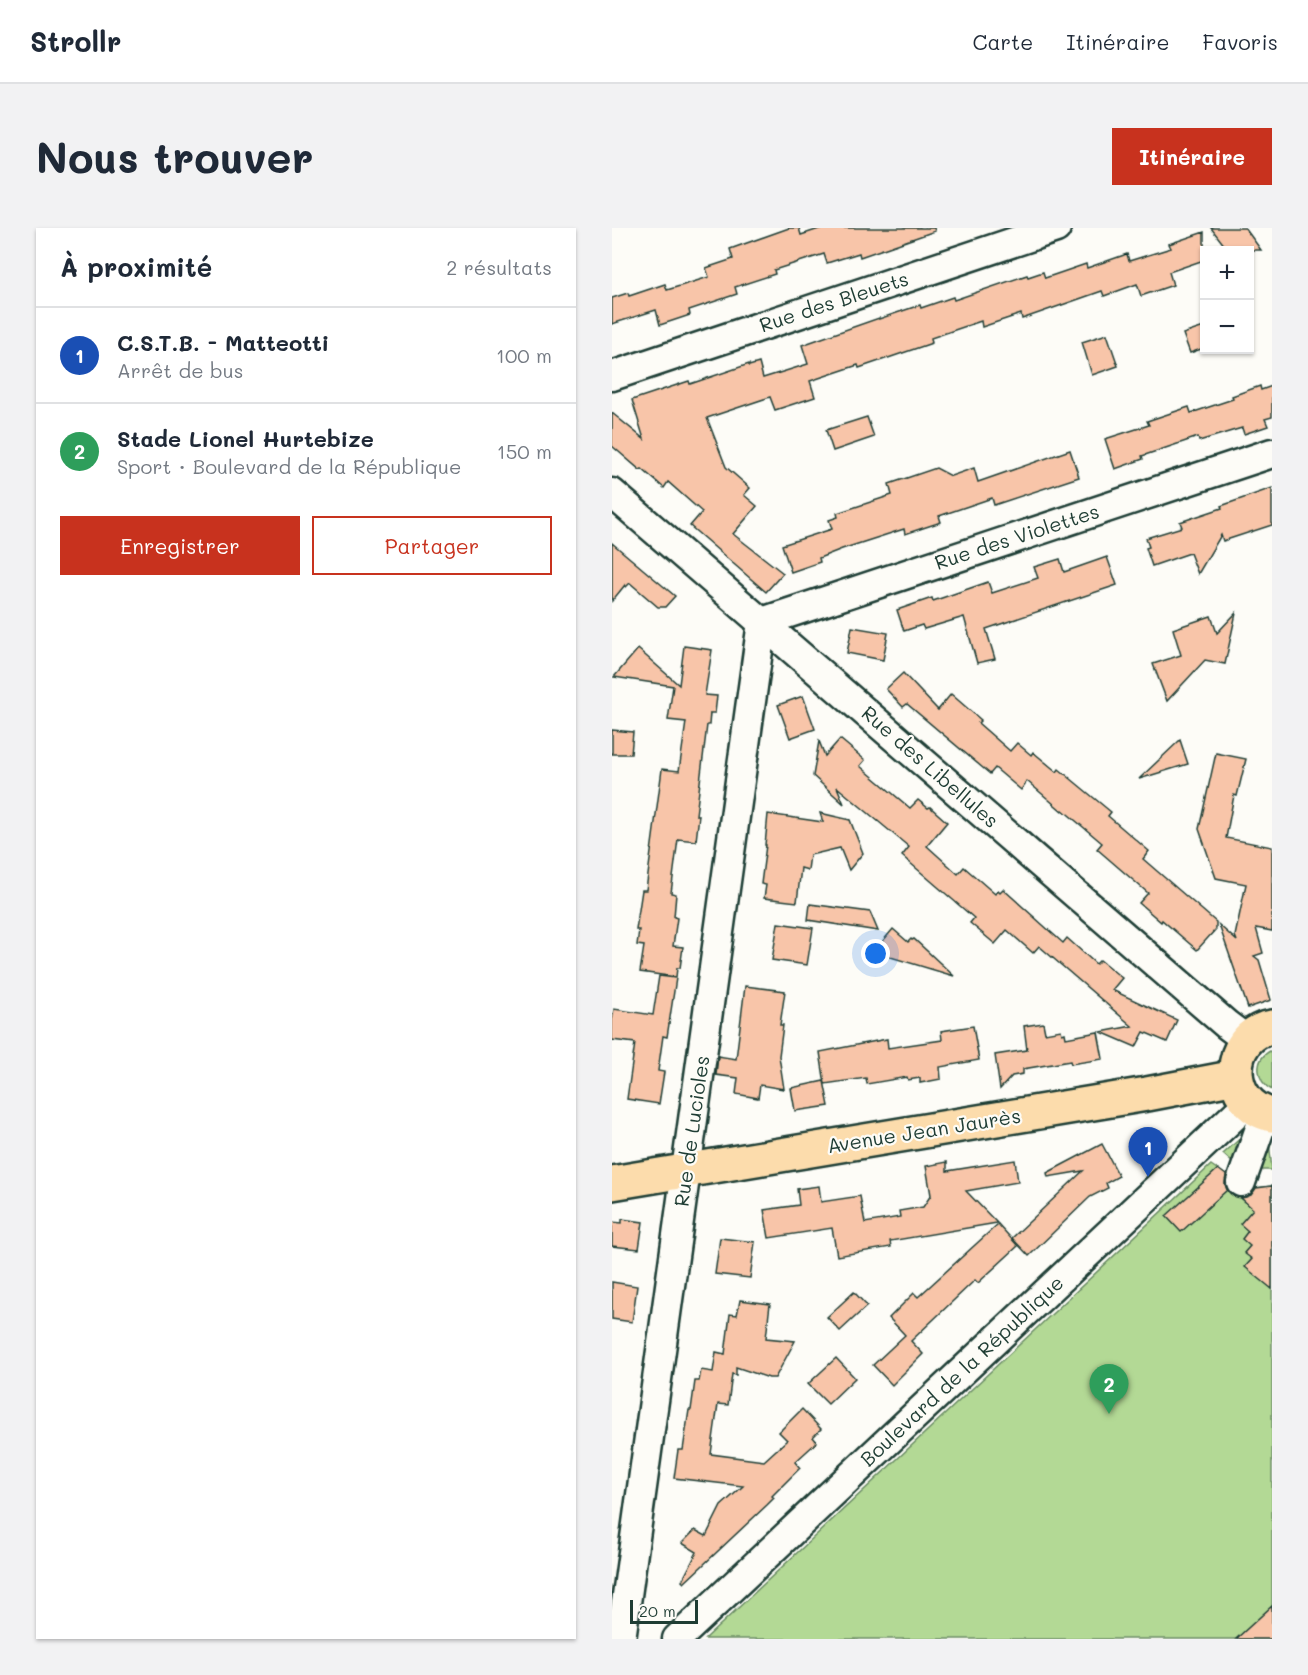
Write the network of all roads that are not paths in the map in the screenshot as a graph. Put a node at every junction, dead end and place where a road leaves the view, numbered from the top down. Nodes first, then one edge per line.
1 (1056, 228) edge
2 (612, 376) edge
3 (1272, 453) edge
4 (612, 494) edge
5 (762, 622) junction
6 (1260, 1034) edge
7 (1255, 1102) edge
8 (686, 1170) junction
9 (1241, 1182) dead end
10 (612, 1183) edge
11 (621, 1639) edge
12 (677, 1639) edge

1 - 2 street, Rue des Bleuets
3 - 5 street, Rue des Violettes
4 - 5 street, Rue des Libellules
5 - 6 street, Rue des Libellules
5 - 8 street, Rue de Lucioles
6 - 7 main road
7 - 8 main road, Avenue Jean Jaurès
7 - 9 street
7 - 12 street, Boulevard de la République
8 - 10 main road, Avenue Jean Jaurès
8 - 11 street, Rue de Lucioles

